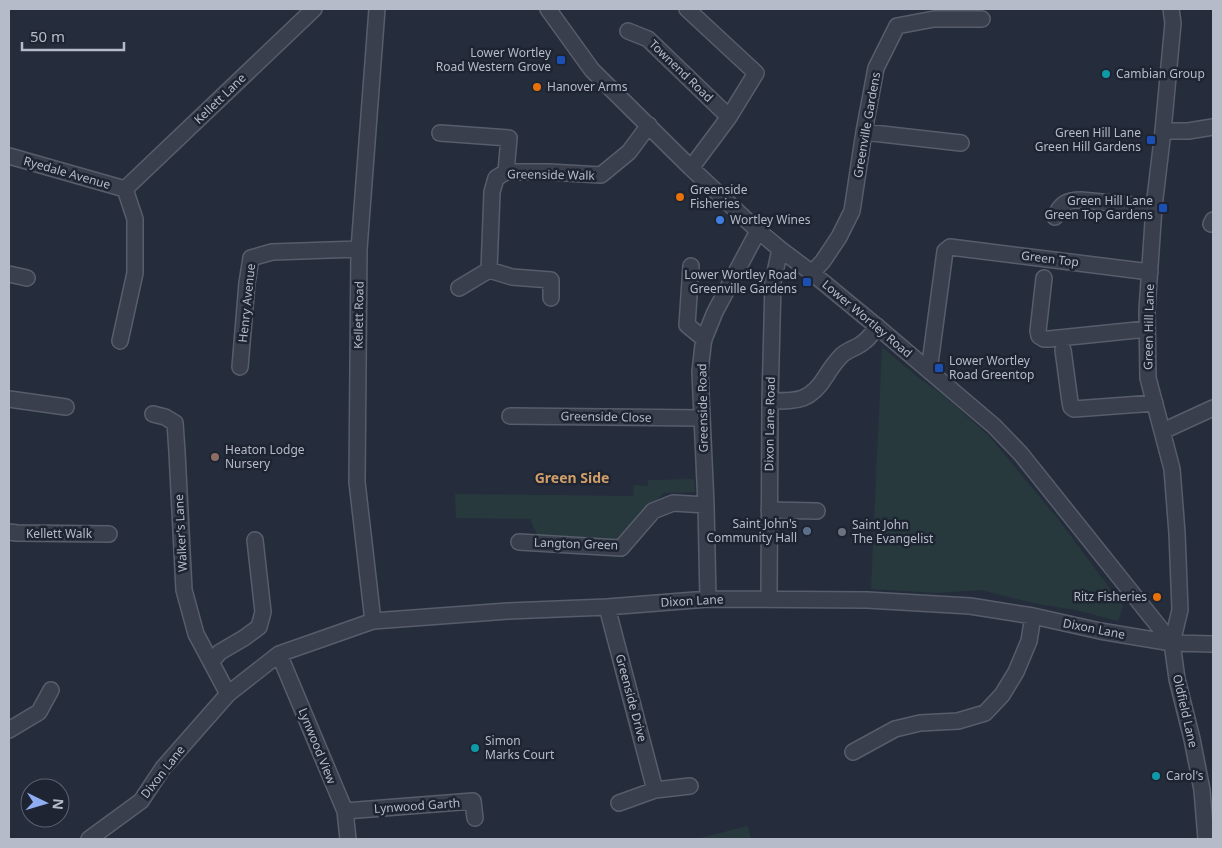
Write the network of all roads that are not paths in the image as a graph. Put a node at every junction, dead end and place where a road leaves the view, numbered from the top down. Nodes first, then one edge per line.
1 (314, 9) edge
2 (377, 9) edge
3 (687, 9) edge
4 (1171, 9) edge
5 (555, 11) edge
6 (982, 19) dead end
7 (628, 31) dead end
8 (729, 117) junction
9 (649, 126) junction
10 (1213, 127) edge
11 (1163, 131) junction
12 (864, 132) junction
13 (440, 133) dead end
14 (961, 143) dead end
15 (9, 156) edge
16 (691, 168) junction
17 (506, 172) junction
18 (125, 189) junction
19 (1154, 207) junction
20 (1055, 217) dead end
21 (758, 231) junction
22 (359, 249) junction
23 (780, 250) junction
24 (691, 266) dead end
25 (489, 270) junction
26 (1150, 272) junction
27 (812, 273) junction
28 (9, 274) edge
29 (27, 278) dead end
30 (1044, 278) dead end
31 (459, 288) dead end
32 (551, 298) dead end
33 (877, 326) junction
34 (1148, 329) junction
35 (704, 339) junction
36 (120, 341) dead end
37 (1063, 350) dead end
38 (240, 366) dead end
39 (929, 371) junction
40 (9, 399) edge
41 (770, 401) junction
42 (1155, 403) junction
43 (66, 407) dead end
44 (1213, 408) edge
45 (153, 414) dead end
46 (510, 416) dead end
47 (702, 418) junction
48 (1163, 431) junction
49 (706, 505) junction
50 (769, 510) junction
51 (817, 511) dead end
52 (9, 532) edge
53 (109, 534) dead end
54 (255, 540) dead end
55 (519, 542) dead end
56 (708, 599) junction
57 (769, 599) junction
58 (607, 607) junction
59 (1032, 616) junction
60 (373, 621) junction
61 (1172, 643) junction
62 (1213, 644) edge
63 (280, 654) junction
64 (211, 662) junction
65 (52, 690) dead end
66 (228, 694) junction
67 (9, 730) edge
68 (853, 752) dead end
69 (690, 786) dead end
70 (655, 790) junction
71 (619, 803) dead end
72 (344, 811) junction
73 (475, 818) dead end
74 (89, 839) edge
75 (348, 839) edge
76 (1206, 839) edge

1 - 18 street, Kellett Lane
2 - 22 street, Kellett Road
3 - 8 street
4 - 11 street, Green Hill Lane
5 - 9 street, Lower Wortley Road
6 - 12 street, Greenville Gardens
7 - 8 street, Townend Road
8 - 16 street
9 - 16 street, Lower Wortley Road
9 - 17 street, Greenside Walk
10 - 11 street
11 - 19 street, Green Hill Lane
12 - 14 street
12 - 27 street, Greenville Gardens
13 - 17 street
15 - 18 street, Ryedale Avenue
16 - 21 street, Lower Wortley Road
17 - 25 street, Greenside Walk
18 - 36 street
19 - 20 street
19 - 26 street, Green Hill Lane
21 - 23 street, Lower Wortley Road
21 - 35 street, Greenside Road
22 - 38 street, Henry Avenue
22 - 60 street, Kellett Road
23 - 27 street, Lower Wortley Road
23 - 41 street, Dixon Lane Road
24 - 35 street
25 - 31 street
25 - 32 street
26 - 34 street, Green Hill Lane
26 - 39 street, Green Top
27 - 33 street, Lower Wortley Road
28 - 29 street
30 - 34 street
33 - 39 street, Lower Wortley Road
33 - 41 street
34 - 42 street, Green Hill Lane
35 - 47 street, Greenside Road
37 - 42 street
39 - 61 street, Lower Wortley Road
40 - 43 street
41 - 50 street, Dixon Lane Road
42 - 48 street, Green Hill Lane
44 - 48 street
45 - 64 street, Walker's Lane
46 - 47 street, Greenside Close
47 - 49 street, Greenside Road
48 - 61 street, Green Hill Lane
49 - 55 street, Langton Green
49 - 56 street, Greenside Road
50 - 51 street
50 - 57 street, Dixon Lane Road
52 - 53 street, Kellett Walk
54 - 64 street
56 - 57 street, Dixon Lane
56 - 58 street, Dixon Lane
57 - 59 street, Dixon Lane
58 - 60 street, Dixon Lane
58 - 70 street, Greenside Drive
59 - 61 street, Dixon Lane
59 - 68 street
60 - 63 street, Dixon Lane
61 - 62 street, Dixon Lane
61 - 76 street, Oldfield Lane
63 - 66 street, Dixon Lane
63 - 72 street, Lynwood View
64 - 66 street
65 - 67 street
66 - 74 street, Dixon Lane
69 - 70 street
70 - 71 street
72 - 73 street, Lynwood Garth
72 - 75 street, Lynwood View

